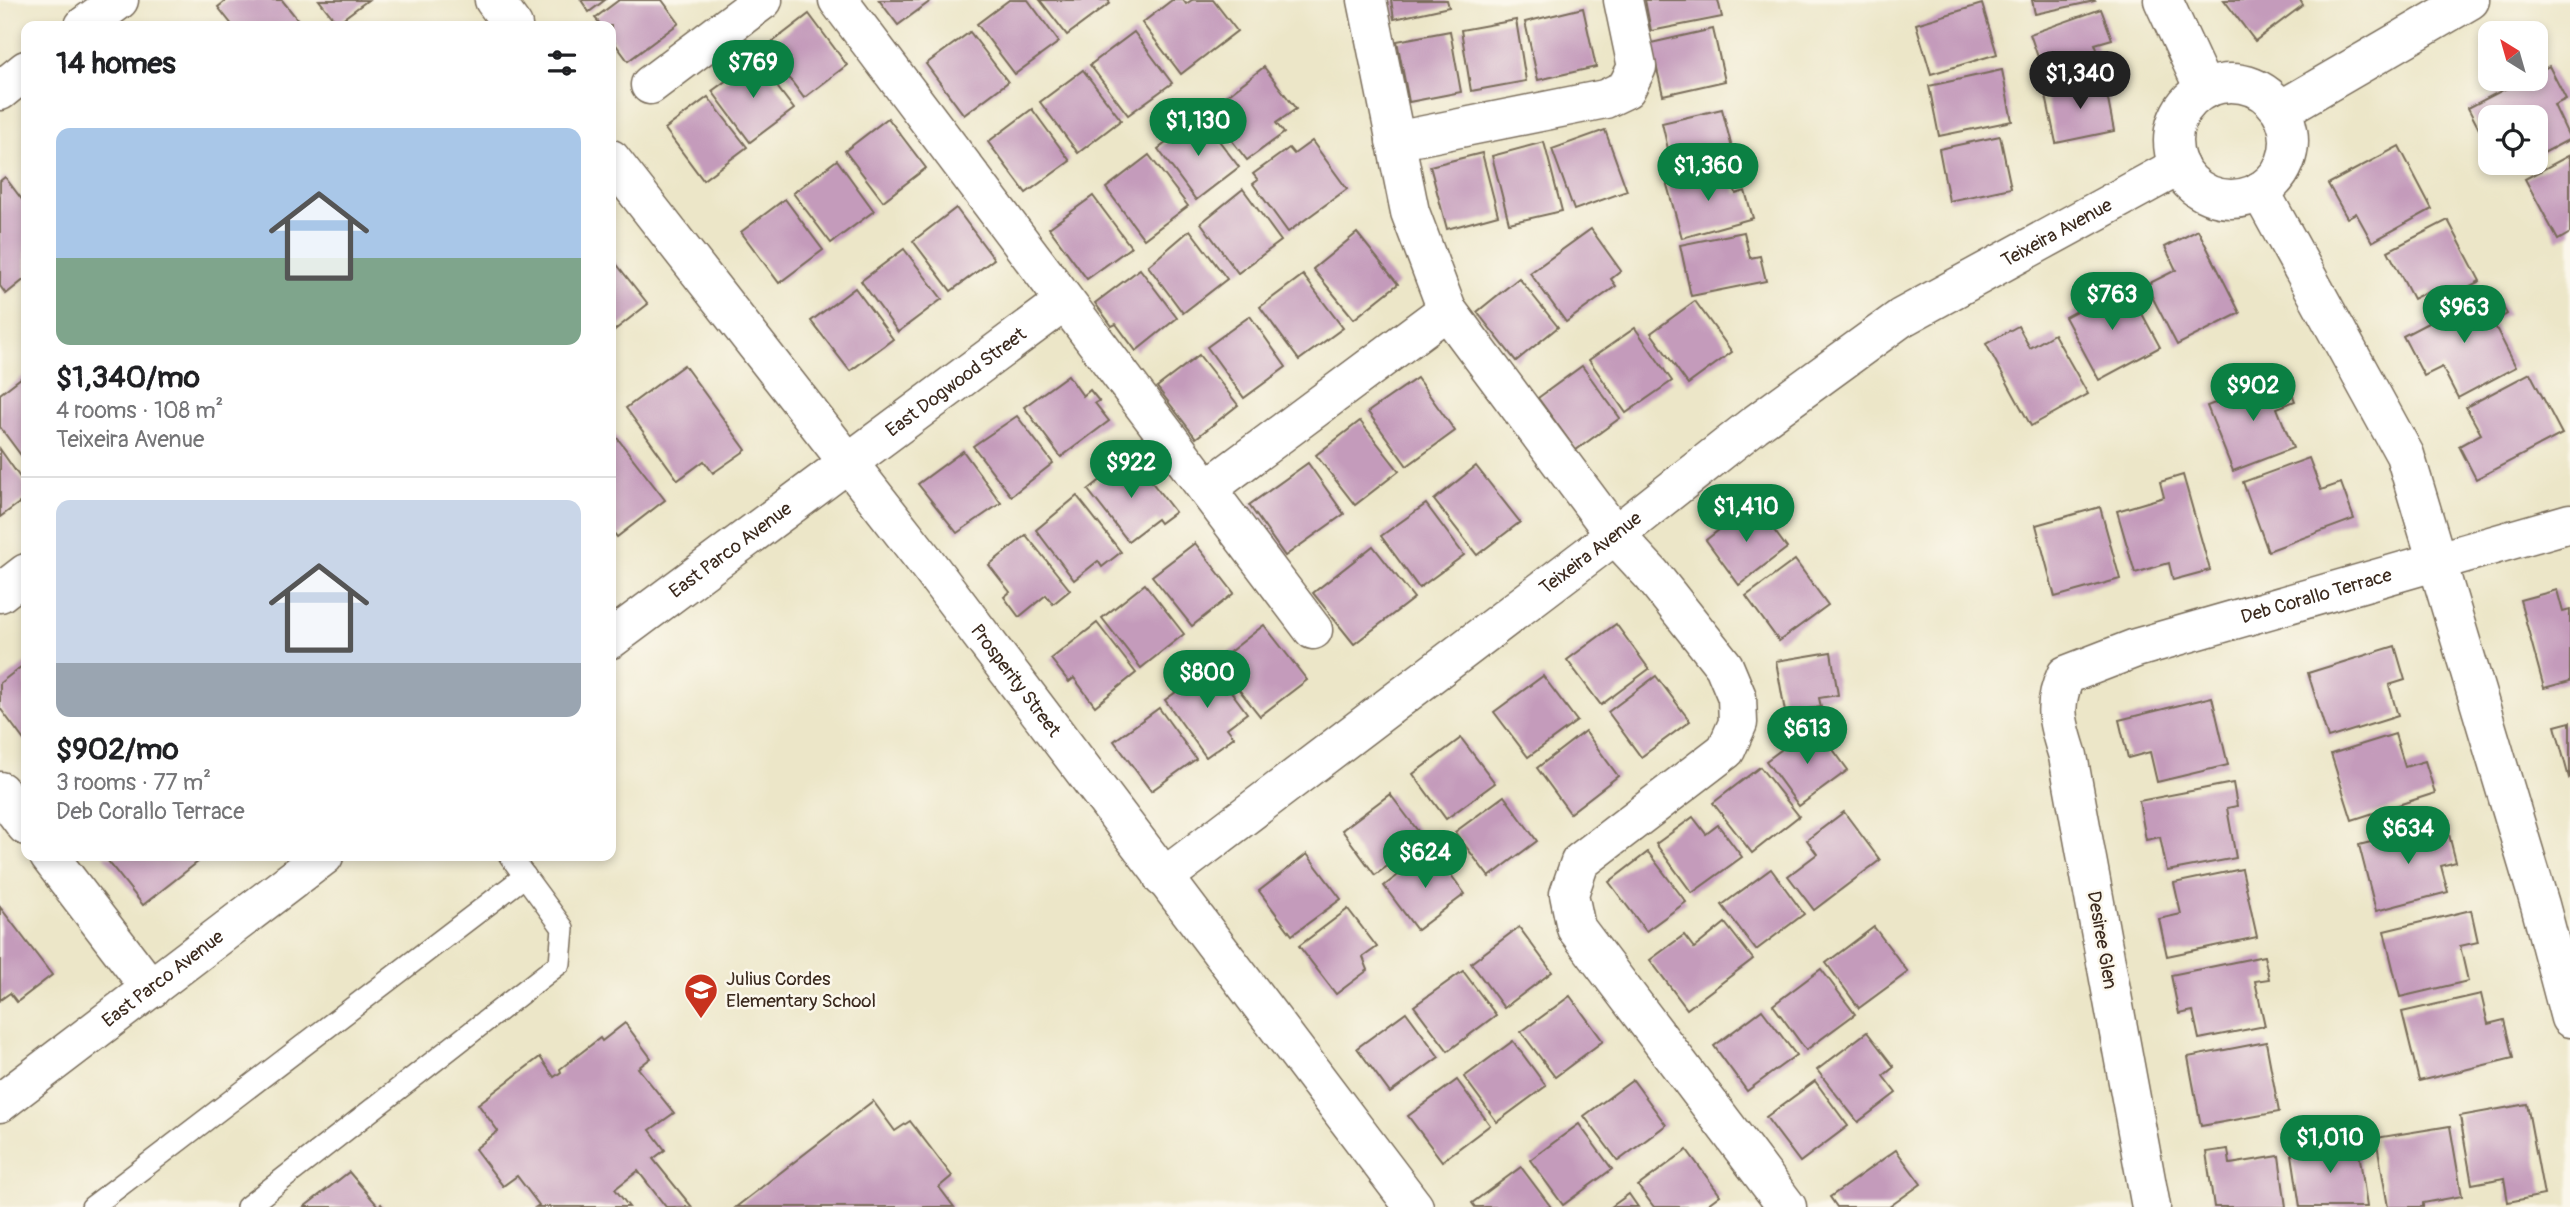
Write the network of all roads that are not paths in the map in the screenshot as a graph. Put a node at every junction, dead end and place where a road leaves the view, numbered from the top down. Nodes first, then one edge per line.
1 (119, 0) edge
2 (494, 0) edge
3 (763, 0) edge
4 (838, 0) edge
5 (1367, 0) edge
6 (1623, 0) edge
7 (2163, 0) edge
8 (2470, 0) edge
9 (91, 21) edge
10 (509, 21) edge
11 (21, 75) edge
12 (650, 85) dead end
13 (2204, 89) junction
14 (0, 90) edge
15 (2281, 110) junction
16 (1395, 141) junction
17 (616, 165) edge
18 (2179, 166) junction
19 (2260, 191) junction
20 (1064, 302) junction
21 (1447, 310) junction
22 (848, 462) junction
23 (1207, 489) junction
24 (2570, 523) edge
25 (1615, 535) junction
26 (2436, 562) junction
27 (21, 577) edge
28 (0, 593) edge
29 (1312, 630) dead end
30 (616, 635) edge
31 (2066, 675) joint
32 (0, 791) edge
33 (21, 818) edge
34 (53, 861) edge
35 (317, 861) edge
36 (514, 861) edge
37 (525, 876) junction
38 (1164, 878) junction
39 (2555, 901) edge
40 (150, 989) junction
41 (2570, 1018) edge
42 (0, 1103) edge
43 (92, 1207) edge
44 (247, 1207) edge
45 (1414, 1207) edge
46 (1787, 1207) edge
47 (2151, 1207) edge

1 - 9 street
2 - 10 street
3 - 12 street
4 - 20 street
5 - 16 street
6 - 16 street
7 - 13 street
8 - 15 street
11 - 14 street
13 - 15 street
13 - 18 street
15 - 19 street
16 - 21 street
17 - 22 street, Prosperity Street
18 - 19 street
18 - 25 street, Teixeira Avenue
19 - 26 street
20 - 22 street, East Dogwood Street
20 - 23 street
21 - 23 street
21 - 25 street
22 - 30 street, East Parco Avenue
22 - 38 street, Prosperity Street
23 - 29 street
24 - 26 street, Deb Corallo Terrace
25 - 38 street, Teixeira Avenue
25 - 46 street
26 - 31 street, Deb Corallo Terrace
26 - 39 street
27 - 28 street
31 - 47 street, Desiree Glen
32 - 33 street
34 - 40 street
35 - 40 street, East Parco Avenue
36 - 37 lane
37 - 43 lane
37 - 44 lane
38 - 45 street, Prosperity Street
39 - 41 street
40 - 42 street, East Parco Avenue

